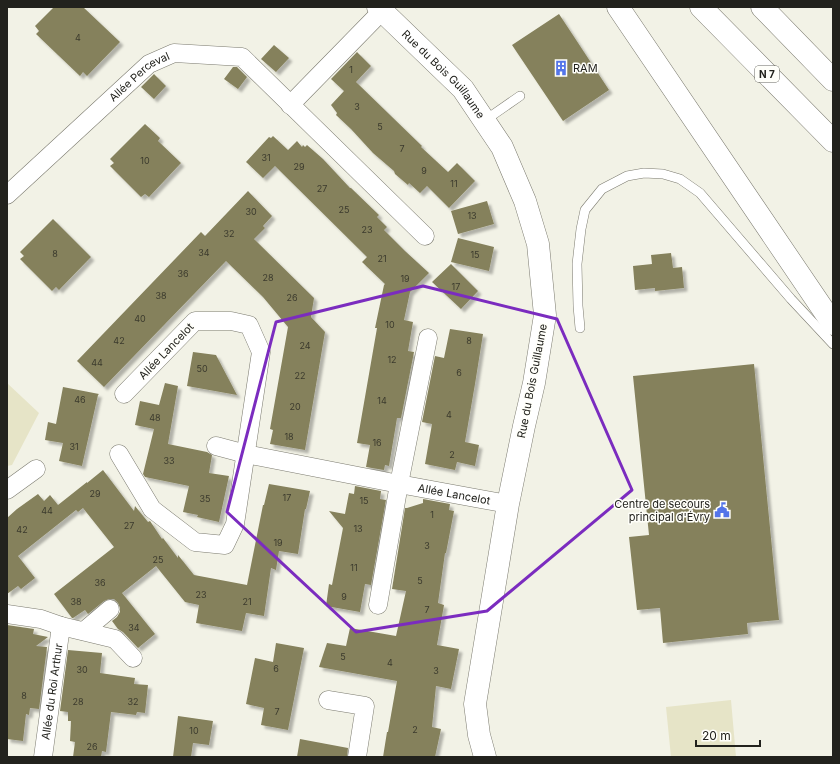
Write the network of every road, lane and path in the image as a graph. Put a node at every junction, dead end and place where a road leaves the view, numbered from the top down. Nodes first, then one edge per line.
1 (618, 7) edge
2 (701, 7) edge
3 (762, 7) edge
4 (380, 9) edge
5 (833, 80) edge
6 (520, 96) dead end
7 (290, 105) junction
8 (484, 121) junction
9 (833, 141) edge
10 (7, 195) edge
11 (425, 236) dead end
12 (833, 324) edge
13 (580, 328) dead end
14 (428, 338) dead end
15 (833, 344) edge
16 (124, 394) dead end
17 (216, 446) dead end
18 (119, 454) dead end
19 (246, 454) junction
20 (36, 468) dead end
21 (399, 484) junction
22 (7, 490) edge
23 (508, 504) junction
24 (378, 605) dead end
25 (110, 609) dead end
26 (7, 614) edge
27 (61, 626) junction
28 (84, 631) junction
29 (133, 658) dead end
30 (328, 700) dead end
31 (43, 757) edge
32 (357, 757) edge
33 (485, 757) edge

1 - 12 main road
2 - 9 main road, N 7
3 - 5 main road
4 - 7 street
4 - 8 main road, Rue du Bois Guillaume
6 - 8 lane
7 - 10 street, Allée Perceval
7 - 11 street, Allée Perceval
8 - 23 main road, Rue du Bois Guillaume
13 - 15 lane
14 - 21 street
16 - 19 street, Allée Lancelot
17 - 19 street, Allée Lancelot
18 - 19 street, Allée Lancelot
19 - 21 street, Allée Lancelot
20 - 22 street
21 - 23 street, Allée Lancelot
21 - 24 street
23 - 33 main road, Rue du Bois Guillaume
25 - 28 street
26 - 27 street
27 - 28 street
27 - 31 street, Allée du Roi Arthur
28 - 29 street
30 - 32 street

